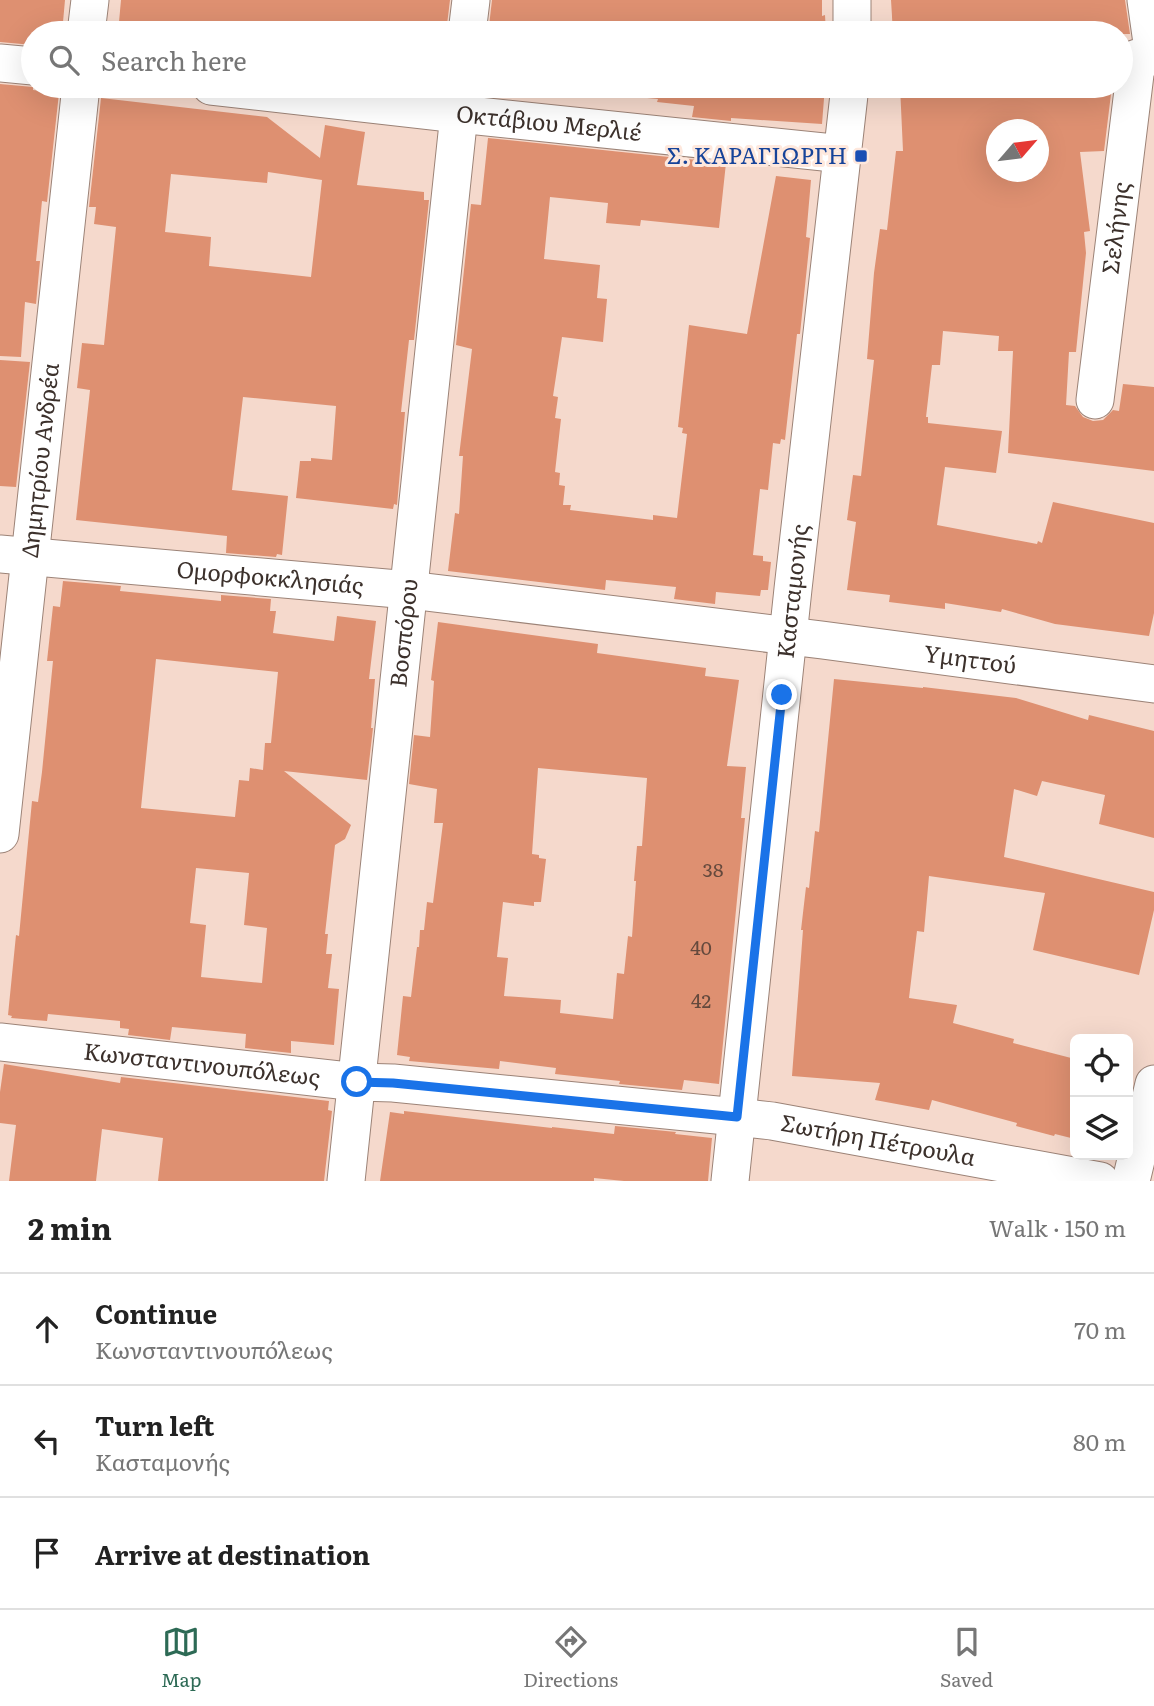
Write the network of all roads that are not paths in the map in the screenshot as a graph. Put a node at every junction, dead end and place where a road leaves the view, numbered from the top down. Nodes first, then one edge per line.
1 (90, 0) edge
2 (471, 0) edge
3 (852, 0) edge
4 (1146, 0) edge
5 (87, 21) edge
6 (468, 21) edge
7 (852, 21) edge
8 (1141, 57) edge
9 (0, 63) edge
10 (21, 65) edge
11 (78, 98) edge
12 (425, 98) edge
13 (849, 98) edge
14 (461, 100) edge
15 (843, 154) junction
16 (1094, 400) dead end
17 (15, 556) edge
18 (409, 590) junction
19 (789, 637) junction
20 (1154, 684) edge
21 (0, 834) edge
22 (0, 1042) edge
23 (357, 1082) junction
24 (1154, 1084) edge
25 (737, 1117) junction
26 (346, 1181) edge
27 (730, 1181) edge
28 (1100, 1181) edge
29 (1131, 1181) edge

1 - 5 street
2 - 6 street
3 - 7 street
4 - 8 street, Σελήνης
8 - 16 street, Σελήνης
9 - 10 street
11 - 17 street, Δημητρίου Ανδρέα
12 - 14 street, Οκτάβιου Μερλιέ
13 - 15 street, Κασταμονής
14 - 15 street, Οκτάβιου Μερλιέ
14 - 18 street, Βοσπόρου
15 - 19 street, Κασταμονής
17 - 18 street, Ομορφοκκλησιάς
17 - 21 street, Δημητρίου Ανδρέα
18 - 19 street, Ομορφοκκλησιάς
18 - 23 street, Βοσπόρου
19 - 20 street, Υμηττού
19 - 25 street, Κασταμονής
22 - 23 street, Κωνσταντινουπόλεως
23 - 25 street, Κωνσταντινουπόλεως
23 - 26 street, Βοσπόρου
24 - 29 street
25 - 27 street, Κασταμονής
25 - 28 street, Σωτήρη Πέτρουλα

